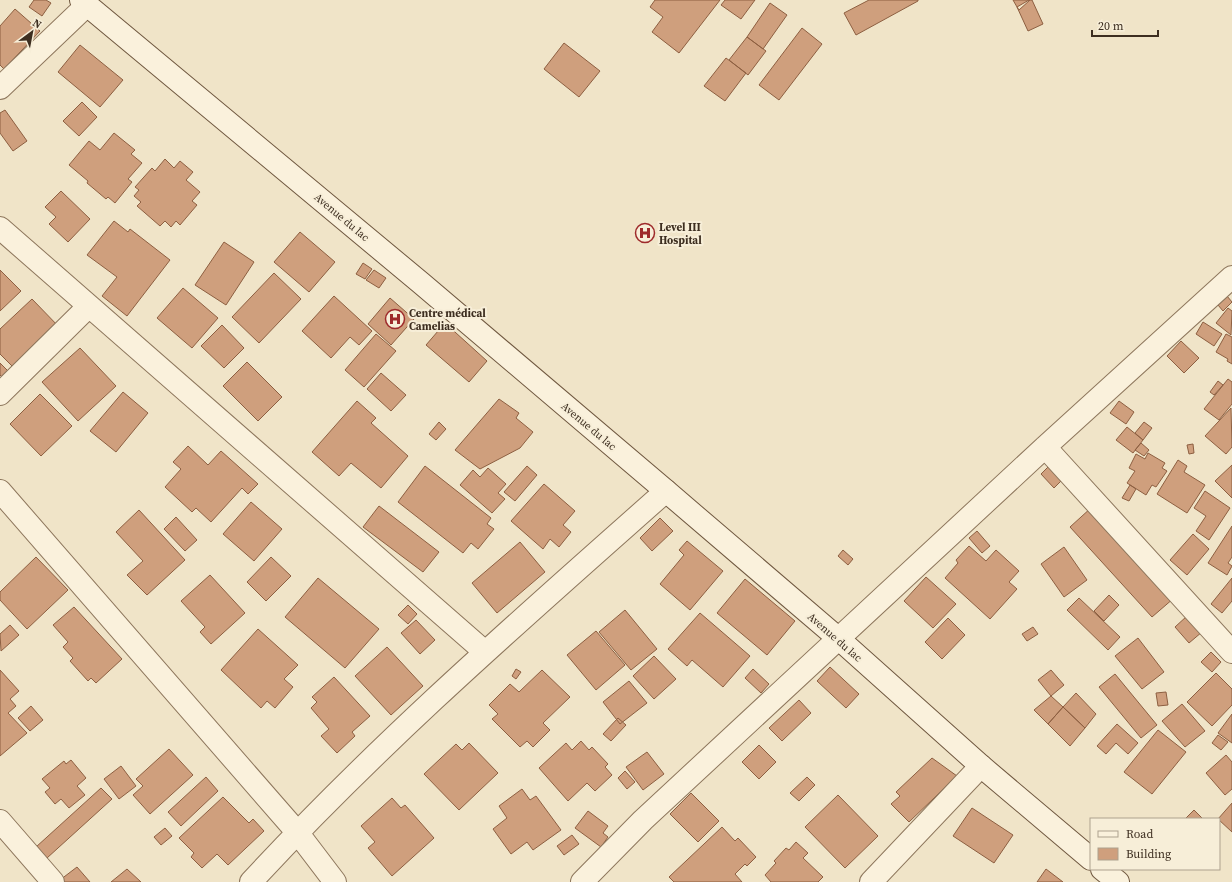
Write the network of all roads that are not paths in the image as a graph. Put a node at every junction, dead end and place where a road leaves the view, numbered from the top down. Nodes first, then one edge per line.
1 (84, 2) edge
2 (0, 88) edge
3 (0, 228) edge
4 (1232, 277) edge
5 (89, 306) junction
6 (0, 394) edge
7 (1045, 447) junction
8 (0, 491) edge
9 (666, 491) junction
10 (839, 639) junction
11 (484, 652) junction
12 (1232, 652) edge
13 (981, 766) junction
14 (0, 821) edge
15 (297, 832) junction
16 (1090, 858) edge
17 (1103, 870) edge
18 (52, 882) edge
19 (251, 882) edge
20 (335, 882) edge
21 (582, 882) edge
22 (871, 882) edge
23 (1118, 882) edge

1 - 2 street
1 - 9 street, Avenue du lac
3 - 5 street
4 - 7 street
5 - 6 street
5 - 11 street
7 - 10 street
7 - 12 street
8 - 15 street
9 - 10 street, Avenue du lac
9 - 11 street
10 - 13 street, Avenue du lac
10 - 21 street
11 - 15 street
13 - 16 street, Avenue du lac
13 - 22 street
14 - 18 street
15 - 19 street
15 - 20 street
17 - 23 street

